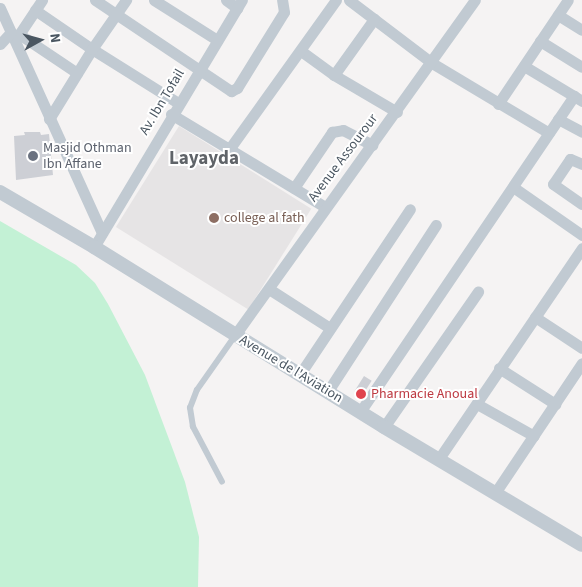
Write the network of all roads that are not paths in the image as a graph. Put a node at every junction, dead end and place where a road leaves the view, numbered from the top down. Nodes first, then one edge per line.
1 (95, 0) edge
2 (126, 0) edge
3 (154, 0) edge
4 (226, 0) edge
5 (282, 0) edge
6 (336, 0) edge
7 (349, 0) edge
8 (475, 0) edge
9 (568, 0) edge
10 (36, 4) edge
11 (240, 4) edge
12 (0, 8) edge
13 (116, 14) junction
14 (558, 14) junction
15 (374, 20) junction
16 (582, 30) edge
17 (15, 35) junction
18 (217, 40) junction
19 (540, 41) junction
20 (0, 44) edge
21 (92, 49) junction
22 (301, 51) junction
23 (432, 63) junction
24 (524, 66) junction
25 (582, 67) edge
26 (199, 69) junction
27 (77, 73) junction
28 (334, 75) junction
29 (578, 98) edge
30 (178, 103) junction
31 (498, 104) junction
32 (396, 112) junction
33 (172, 114) junction
34 (49, 119) junction
35 (558, 119) junction
36 (582, 132) edge
37 (549, 133) junction
38 (372, 145) junction
39 (230, 148) junction
40 (582, 164) edge
41 (513, 187) junction
42 (294, 188) junction
43 (0, 192) edge
44 (582, 204) edge
45 (325, 206) junction
46 (410, 209) dead end
47 (436, 225) dead end
48 (102, 233) junction
49 (582, 235) edge
50 (94, 247) junction
51 (582, 248) edge
52 (269, 289) junction
53 (478, 292) dead end
54 (536, 317) junction
55 (330, 328) junction
56 (235, 335) junction
57 (582, 348) edge
58 (582, 363) edge
59 (499, 368) junction
60 (300, 374) junction
61 (328, 391) junction
62 (477, 404) junction
63 (556, 404) junction
64 (360, 412) junction
65 (384, 427) junction
66 (534, 436) junction
67 (438, 460) junction
68 (222, 482) dead end
69 (495, 493) junction
70 (582, 546) edge

1 - 13 street
2 - 13 street
3 - 18 street
4 - 11 street
5 - 26 street
6 - 22 street
7 - 15 street
8 - 23 street, Avenue Assourour
9 - 14 street
10 - 17 street
10 - 21 street
11 - 18 street, Av. Ibn Tofail
12 - 17 street
13 - 21 street
13 - 26 street
14 - 16 street
14 - 19 street
15 - 23 street
15 - 28 street
17 - 20 street
17 - 27 street
17 - 34 street
18 - 26 street, Av. Ibn Tofail
19 - 24 street
19 - 25 street
21 - 27 street
21 - 30 street
22 - 28 street
22 - 39 street
23 - 31 street
23 - 32 street, Avenue Assourour
24 - 29 street
24 - 31 street
26 - 30 street, Av. Ibn Tofail
27 - 34 street
28 - 32 street
29 - 35 street
30 - 33 street, Av. Ibn Tofail
31 - 37 street
32 - 38 street, Avenue Assourour
33 - 39 street
33 - 48 street, Av. Ibn Tofail
34 - 48 street
35 - 36 street
35 - 37 street
37 - 41 street
38 - 42 street
38 - 45 street, Avenue Assourour
39 - 42 street
40 - 44 street
41 - 49 street
41 - 64 street
42 - 45 street
43 - 50 street, Avenue de l'Aviation
45 - 52 street, Avenue Assourour
46 - 55 street
47 - 61 street
48 - 50 street, Av. Ibn Tofail
50 - 56 street, Avenue de l'Aviation
51 - 54 street
52 - 55 street
52 - 56 street, Avenue Assourour
53 - 65 street
54 - 57 street
54 - 59 street
55 - 60 street
56 - 60 street, Avenue de l'Aviation
56 - 68 lane
58 - 63 street
59 - 62 street
59 - 63 street
60 - 61 street, Avenue de l'Aviation
61 - 64 street, Avenue de l'Aviation
62 - 66 street
62 - 67 street
63 - 66 street
64 - 65 street, Avenue de l'Aviation
65 - 67 street, Avenue de l'Aviation
66 - 69 street
67 - 69 street, Avenue de l'Aviation
69 - 70 street, Avenue de l'Aviation

